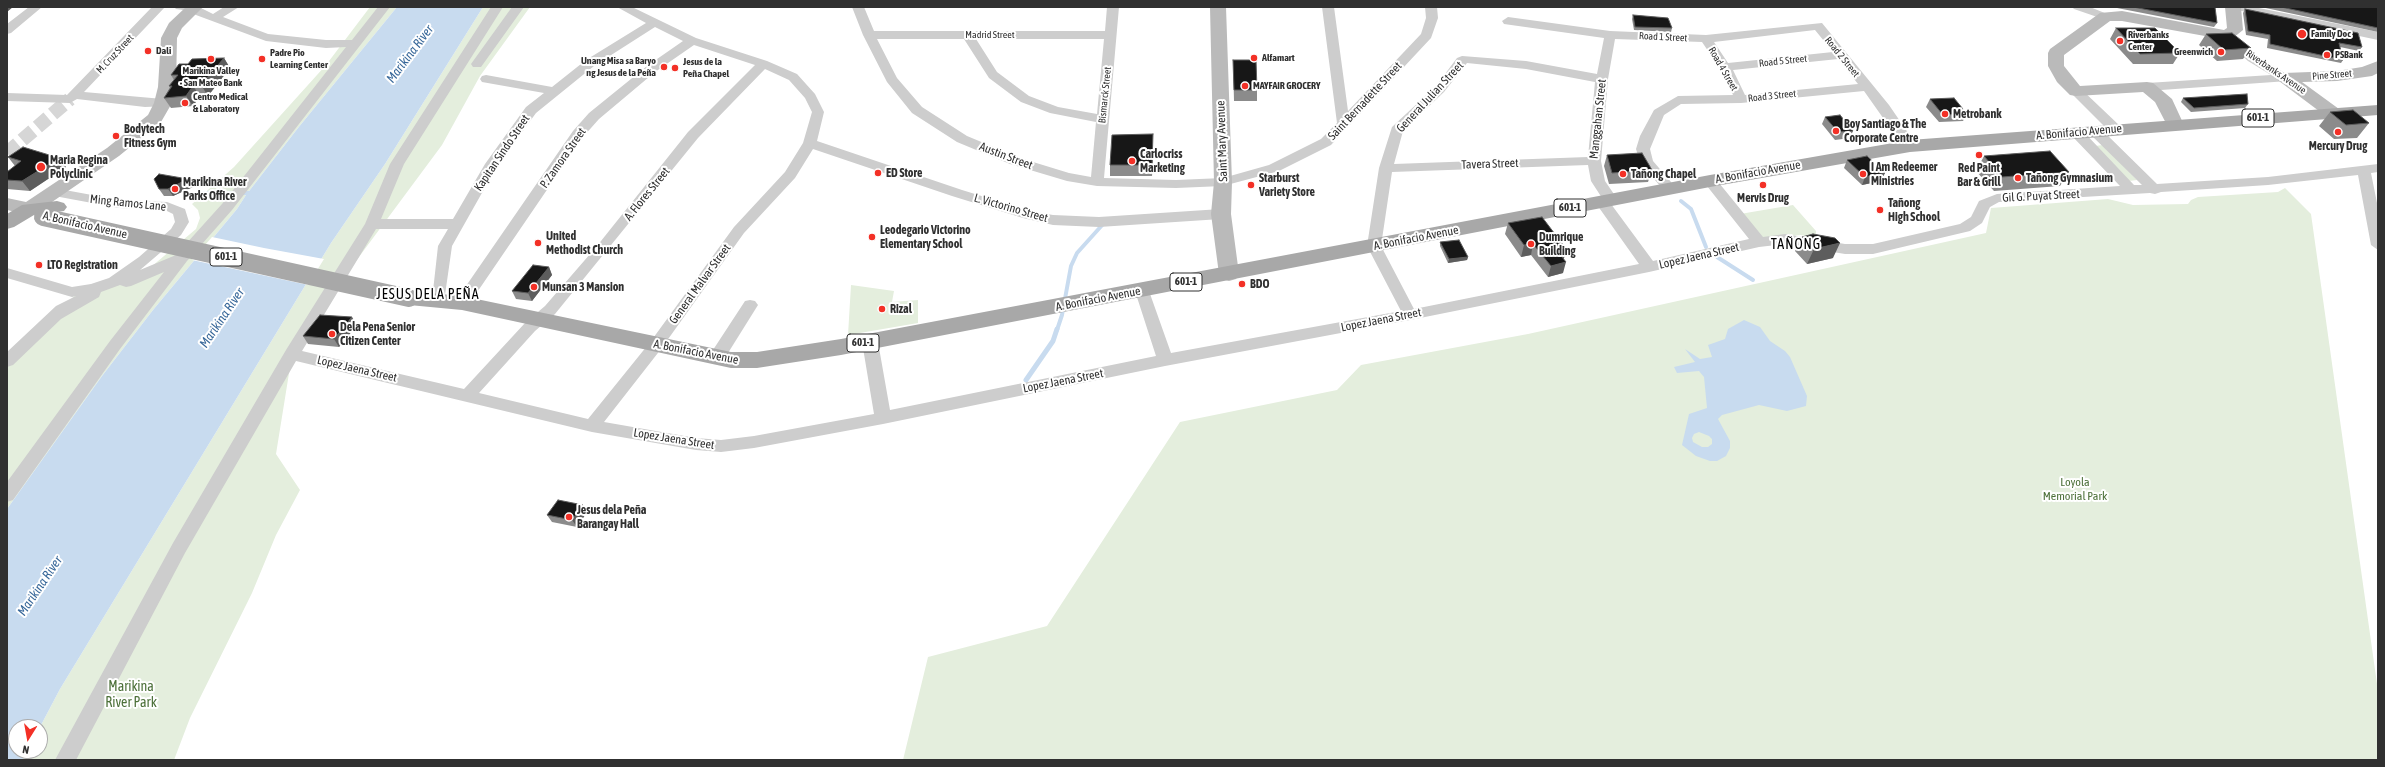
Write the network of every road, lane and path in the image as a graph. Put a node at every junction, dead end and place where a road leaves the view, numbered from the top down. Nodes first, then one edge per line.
1 (36, 7) edge
2 (159, 7) edge
3 (190, 7) edge
4 (233, 7) edge
5 (384, 7) edge
6 (496, 7) edge
7 (518, 7) edge
8 (623, 7) edge
9 (858, 7) edge
10 (1113, 7) edge
11 (1218, 7) edge
12 (1328, 7) edge
13 (1430, 7) edge
14 (2078, 7) edge
15 (2233, 7) edge
16 (2237, 7) edge
17 (2106, 16) junction
18 (215, 17) junction
19 (1508, 21) dead end
20 (654, 23) junction
21 (1818, 26) joint
22 (7, 30) edge
23 (868, 35) junction
24 (1111, 35) junction
25 (1610, 35) junction
26 (2227, 35) junction
27 (970, 36) junction
28 (2378, 36) edge
29 (1706, 39) junction
30 (692, 41) junction
31 (357, 43) junction
32 (1841, 55) junction
33 (477, 64) dead end
34 (763, 64) junction
35 (2378, 66) edge
36 (1725, 67) junction
37 (1602, 78) junction
38 (2284, 78) junction
39 (486, 79) dead end
40 (1867, 87) junction
41 (2147, 87) junction
42 (2076, 91) junction
43 (552, 92) junction
44 (72, 97) junction
45 (9, 99) edge
46 (1741, 99) junction
47 (163, 103) junction
48 (2378, 110) edge
49 (2333, 113) junction
50 (1102, 119) junction
51 (1343, 123) junction
52 (2175, 125) junction
53 (2115, 129) junction
54 (2096, 131) junction
55 (2076, 132) junction
56 (810, 143) junction
57 (1910, 146) junction
58 (1594, 161) junction
59 (1386, 168) junction
60 (2371, 169) edge
61 (1710, 181) junction
62 (1097, 182) junction
63 (1223, 182) junction
64 (1670, 189) junction
65 (2155, 190) junction
66 (2132, 191) junction
67 (1607, 201) junction
68 (7, 204) edge
69 (46, 206) junction
70 (1221, 214) junction
71 (7, 223) edge
72 (372, 224) junction
73 (456, 224) junction
74 (167, 240) junction
75 (1759, 242) junction
76 (193, 245) junction
77 (2378, 245) edge
78 (1374, 246) junction
79 (182, 258) junction
80 (1649, 267) junction
81 (7, 273) edge
82 (1229, 274) junction
83 (114, 282) junction
84 (440, 291) junction
85 (1142, 291) junction
86 (72, 292) junction
87 (413, 292) junction
88 (462, 304) junction
89 (750, 305) dead end
90 (1410, 315) junction
91 (54, 316) junction
92 (539, 320) junction
93 (870, 342) junction
94 (656, 345) junction
95 (292, 354) junction
96 (717, 357) junction
97 (1165, 360) junction
98 (7, 361) edge
99 (467, 396) junction
100 (883, 418) junction
101 (592, 426) junction
102 (7, 495) edge
103 (65, 760) edge

1 - 22 street
2 - 44 street, M. Cruz Street
3 - 18 street
3 - 47 street
4 - 18 street
5 - 31 street
6 - 72 street
7 - 33 street
8 - 20 street, General Malvar Street
9 - 23 street, Austin Street
10 - 24 street, Bismarck Street
11 - 63 street, Saint Mary Avenue
12 - 51 street
13 - 51 street, Saint Bernadette Street
14 - 17 street
15 - 26 street
16 - 28 street
17 - 26 street
17 - 42 street
18 - 31 street
19 - 25 street, Road 1 Street
20 - 30 street, General Malvar Street
20 - 43 street, Kapitan Sindo Street
21 - 29 street, Road 1 Street
21 - 32 street, Road 2 Street
23 - 27 street, Madrid Street
23 - 62 street, Austin Street
24 - 27 street, Madrid Street
24 - 50 street, Bismarck Street
25 - 29 street, Road 1 Street
25 - 37 street, Manggahan Street
26 - 38 street, Riverbanks Avenue
27 - 50 street
29 - 36 street, Road 4 Street
30 - 34 street, General Malvar Street
30 - 88 street, P. Zamora Street
31 - 76 street
32 - 36 street, Road 5 Street
32 - 40 street, Road 2 Street
34 - 56 street, General Malvar Street
34 - 92 street, A. Flores Street
35 - 38 street, Pine Street
36 - 46 street, Road 4 Street
37 - 58 street, Manggahan Street
37 - 59 street, General Julian Street
38 - 41 street
38 - 49 street, Riverbanks Avenue
39 - 43 street
40 - 46 street, Road 3 Street
40 - 57 street, Road 2 Street
41 - 42 street
41 - 52 street
42 - 53 street
43 - 73 street, Kapitan Sindo Street
44 - 45 street
44 - 47 street
46 - 64 street, Road 3 Street
47 - 69 street
48 - 49 main road, A. Bonifacio Avenue / 601-1
49 - 52 main road, A. Bonifacio Avenue / 601-1
50 - 62 street, Bismarck Street
51 - 63 street, Saint Bernadette Street
52 - 53 main road, A. Bonifacio Avenue / 601-1
53 - 54 main road, A. Bonifacio Avenue / 601-1
54 - 55 main road, A. Bonifacio Avenue / 601-1
54 - 65 street
55 - 57 main road, A. Bonifacio Avenue / 601-1
55 - 66 street
56 - 70 street, L. Victorino Street
56 - 94 street, General Malvar Street
57 - 61 main road, A. Bonifacio Avenue / 601-1
58 - 59 street, Tavera Street
58 - 67 street, Manggahan Street
59 - 78 street, General Julian Street
60 - 65 street, Gil G. Puyat Street
60 - 77 street
61 - 64 main road, A. Bonifacio Avenue / 601-1
61 - 75 street, Lopez Jaena Street
62 - 63 street, Austin Street
63 - 70 street, Saint Mary Avenue
64 - 67 main road, A. Bonifacio Avenue / 601-1
65 - 66 street, Gil G. Puyat Street
66 - 75 street, Gil G. Puyat Street
67 - 78 main road, A. Bonifacio Avenue / 601-1
67 - 80 street, Manggahan Street
68 - 69 street, 601-1
69 - 71 main road
69 - 74 street, Ming Ramos Lane
69 - 87 main road, A. Bonifacio Avenue / 601-1, bridge
70 - 82 street, Saint Mary Avenue
72 - 73 street
72 - 95 street
73 - 84 street, Kapitan Sindo Street
74 - 76 street
74 - 83 street, Ming Ramos Lane
75 - 80 street, Lopez Jaena Street
76 - 79 street
78 - 82 main road, A. Bonifacio Avenue / 601-1
78 - 90 street
79 - 83 street
79 - 102 street
80 - 90 street, Lopez Jaena Street
81 - 86 street, Ming Ramos Lane
82 - 85 main road, A. Bonifacio Avenue / 601-1
83 - 86 street, Ming Ramos Lane
83 - 91 street
84 - 87 main road, A. Bonifacio Avenue / 601-1
84 - 88 main road, A. Bonifacio Avenue / 601-1
85 - 93 main road, A. Bonifacio Avenue / 601-1
85 - 97 street
86 - 91 street
87 - 88 main road, A. Bonifacio Avenue / 601-1
88 - 92 main road, A. Bonifacio Avenue / 601-1
89 - 96 street
90 - 97 street, Lopez Jaena Street
91 - 98 street
92 - 94 main road, A. Bonifacio Avenue / 601-1
92 - 99 street, A. Flores Street
93 - 96 main road, A. Bonifacio Avenue / 601-1
93 - 100 street
94 - 96 main road, A. Bonifacio Avenue / 601-1
94 - 101 street, General Malvar Street
95 - 99 street, Lopez Jaena Street
95 - 103 street
97 - 100 street, Lopez Jaena Street
99 - 101 street, Lopez Jaena Street
100 - 101 street, Lopez Jaena Street

